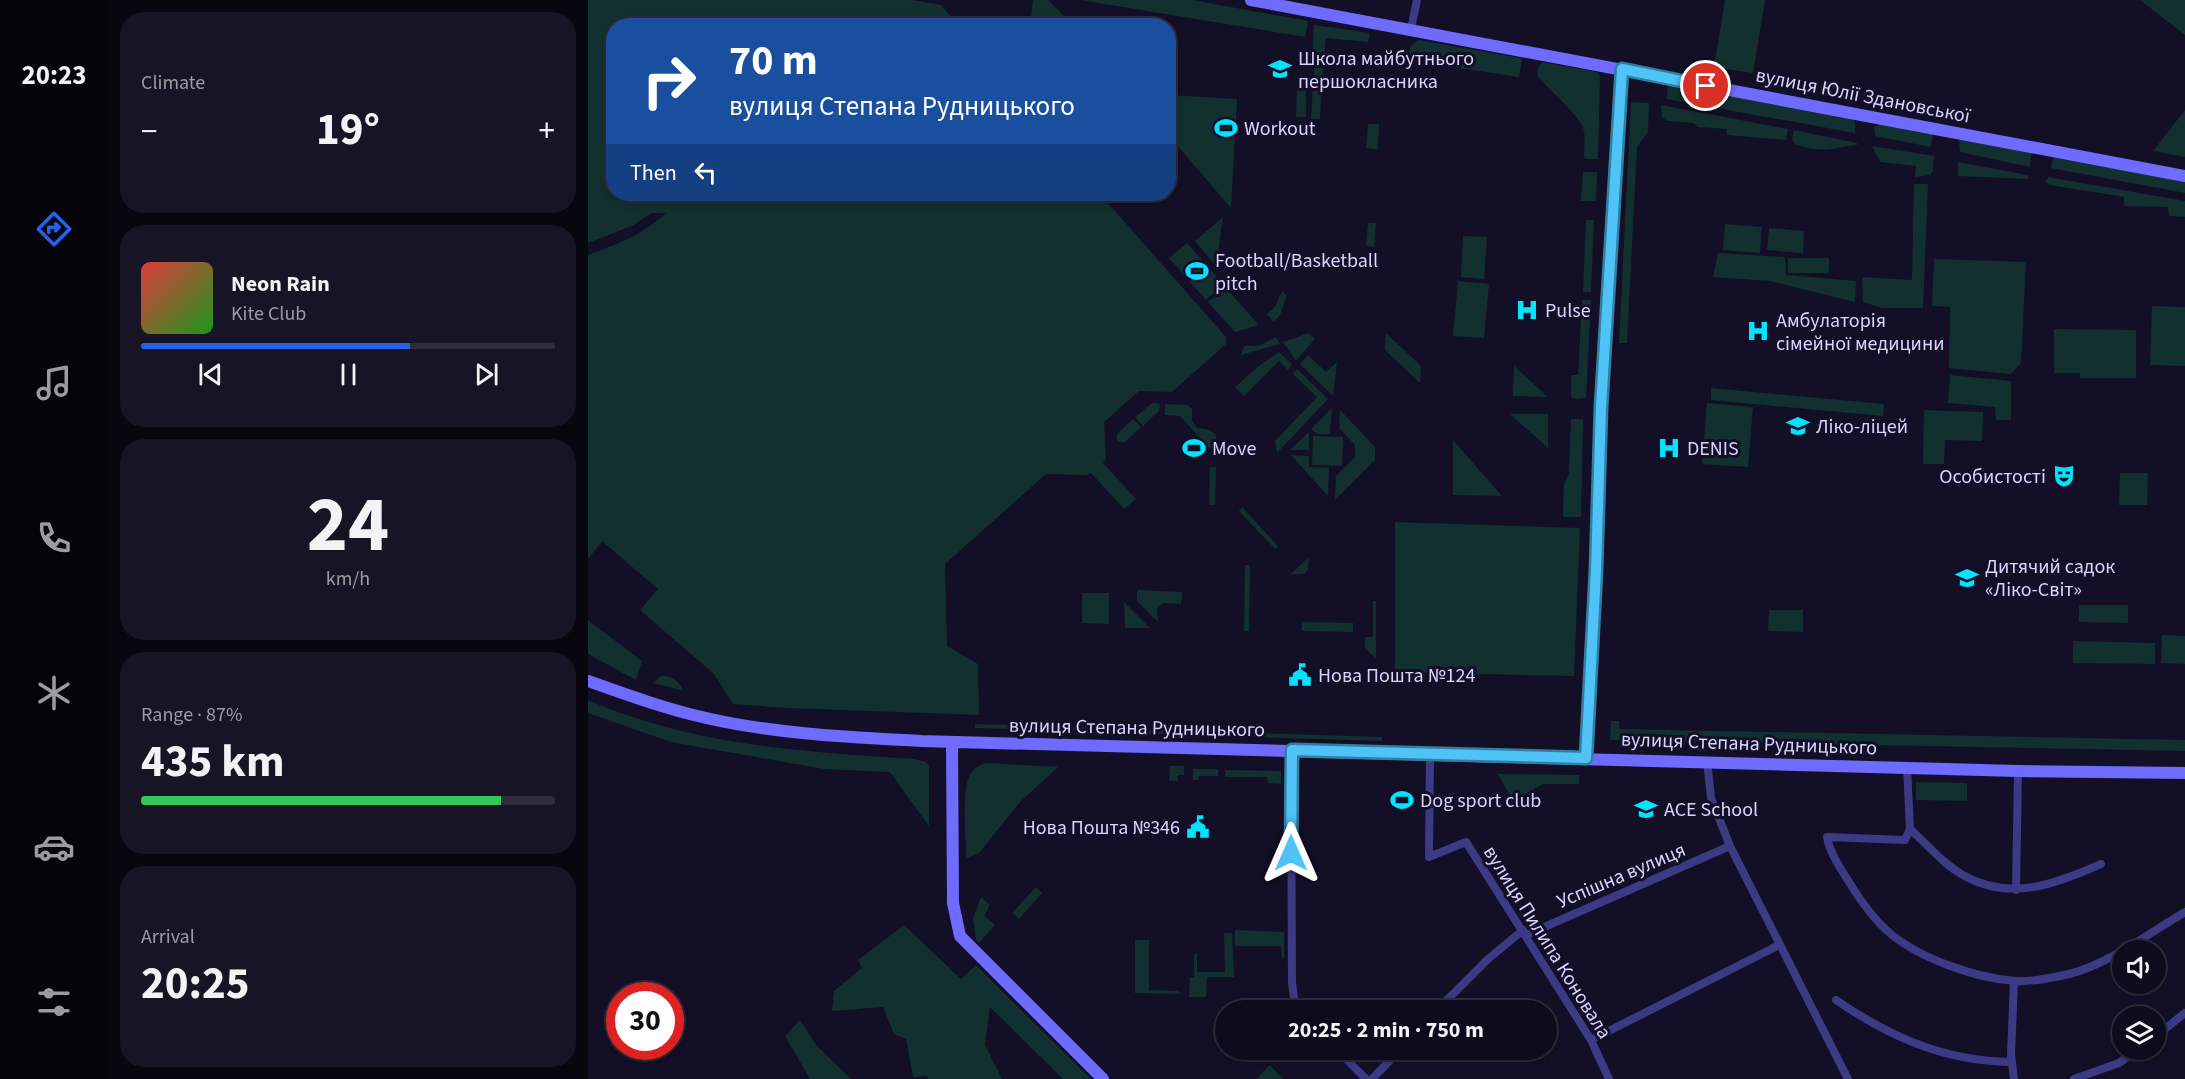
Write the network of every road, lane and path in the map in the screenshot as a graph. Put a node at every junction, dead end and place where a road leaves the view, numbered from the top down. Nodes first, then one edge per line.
1 (1251, 0) edge
2 (1417, 0) edge
3 (1411, 29) junction
4 (1622, 69) junction
5 (2185, 176) edge
6 (588, 681) edge
7 (952, 742) junction
8 (1292, 750) junction
9 (1430, 754) junction
10 (1586, 758) junction
11 (1707, 761) junction
12 (1907, 767) junction
13 (2018, 771) junction
14 (2185, 773) edge
15 (1910, 829) junction
16 (1730, 846) junction
17 (2101, 864) dead end
18 (2016, 890) junction
19 (2185, 912) edge
20 (1524, 933) junction
21 (1779, 945) junction
22 (2014, 981) junction
23 (1294, 1000) edge
24 (1447, 1000) edge
25 (1836, 1000) dead end
26 (2185, 1013) edge
27 (2166, 1028) edge
28 (1591, 1040) junction
29 (1347, 1060) edge
30 (1390, 1060) edge
31 (2123, 1060) edge
32 (2011, 1062) junction
33 (1103, 1079) edge
34 (1366, 1079) edge
35 (1372, 1079) edge
36 (1609, 1079) edge
37 (1848, 1079) edge
38 (2014, 1079) edge
39 (2074, 1079) edge

1 - 3 main road, вулиця Юлії Здановської
2 - 3 street
3 - 4 main road, вулиця Юлії Здановської
4 - 5 main road, вулиця Юлії Здановської
4 - 10 street
6 - 7 main road, вулиця Степана Рудницького
7 - 8 main road, вулиця Степана Рудницького
7 - 33 main road
8 - 9 main road, вулиця Степана Рудницького
8 - 23 street
9 - 10 main road, вулиця Степана Рудницького
9 - 20 street, вулиця Пилипа Коновала
10 - 11 main road, вулиця Степана Рудницького
11 - 12 main road, вулиця Степана Рудницького
11 - 16 street
12 - 13 main road, вулиця Степана Рудницького
12 - 15 street
13 - 14 main road, вулиця Степана Рудницького
13 - 18 street
15 - 18 street
15 - 22 street
16 - 20 street, Успішна вулиця
16 - 21 street
17 - 18 street
19 - 22 street
20 - 24 street, Успішна вулиця
20 - 28 street, вулиця Пилипа Коновала
21 - 28 street
21 - 37 street
22 - 32 street
25 - 32 street
26 - 27 street
28 - 36 street, вулиця Пилипа Коновала
29 - 34 street
30 - 35 street
31 - 39 street
32 - 38 street

